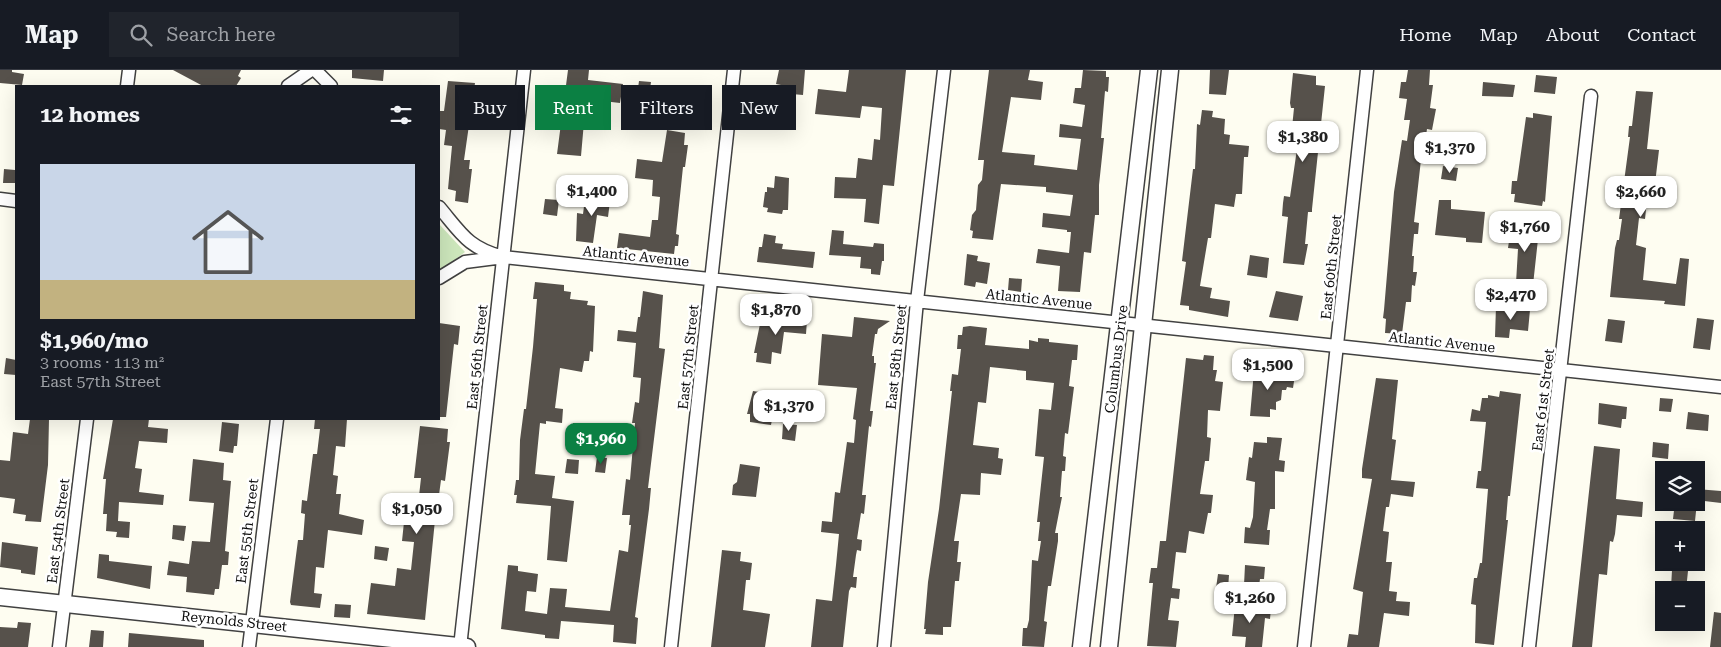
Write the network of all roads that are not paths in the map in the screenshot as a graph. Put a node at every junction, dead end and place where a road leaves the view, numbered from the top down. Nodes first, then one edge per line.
1 (129, 70) edge
2 (311, 70) edge
3 (316, 70) edge
4 (524, 70) edge
5 (734, 70) edge
6 (944, 70) edge
7 (1149, 70) edge
8 (1170, 70) edge
9 (1367, 70) edge
10 (127, 85) edge
11 (289, 85) edge
12 (331, 85) edge
13 (1591, 96) dead end
14 (0, 199) edge
15 (15, 201) edge
16 (440, 208) edge
17 (503, 256) junction
18 (440, 277) edge
19 (712, 279) junction
20 (917, 301) junction
21 (1121, 323) junction
22 (1142, 325) junction
23 (1337, 346) junction
24 (1562, 370) junction
25 (1721, 387) edge
26 (87, 420) edge
27 (277, 420) edge
28 (0, 596) edge
29 (64, 603) junction
30 (251, 623) junction
31 (59, 647) edge
32 (249, 647) edge
33 (460, 647) edge
34 (467, 647) edge
35 (671, 647) edge
36 (884, 647) edge
37 (1081, 647) edge
38 (1109, 647) edge
39 (1304, 647) edge
40 (1529, 647) edge

1 - 10 street
2 - 11 street
3 - 12 street
4 - 17 street, East 56th Street
5 - 19 street, East 57th Street
6 - 20 street, East 58th Street
7 - 21 street, Columbus Drive
8 - 22 street, Columbus Drive
9 - 23 street, East 60th Street
13 - 24 street, East 61st Street
14 - 15 street
16 - 17 street, Atlantic Avenue
17 - 18 street, Atlantic Avenue
17 - 19 street, Atlantic Avenue
17 - 33 street, East 56th Street
19 - 20 street, Atlantic Avenue
19 - 35 street, East 57th Street
20 - 21 street, Atlantic Avenue
20 - 36 street, East 58th Street
21 - 22 street, Atlantic Avenue
21 - 37 street, Columbus Drive
22 - 23 street, Atlantic Avenue
22 - 38 street, Columbus Drive
23 - 24 street, Atlantic Avenue
23 - 39 street, East 60th Street
24 - 25 street, Atlantic Avenue
24 - 40 street, East 61st Street
26 - 29 street, East 54th Street
27 - 30 street, East 55th Street
28 - 29 street, Reynolds Street
29 - 30 street, Reynolds Street
29 - 31 street, East 54th Street
30 - 32 street, East 55th Street
30 - 33 street, Reynolds Street
33 - 34 street, Reynolds Street

